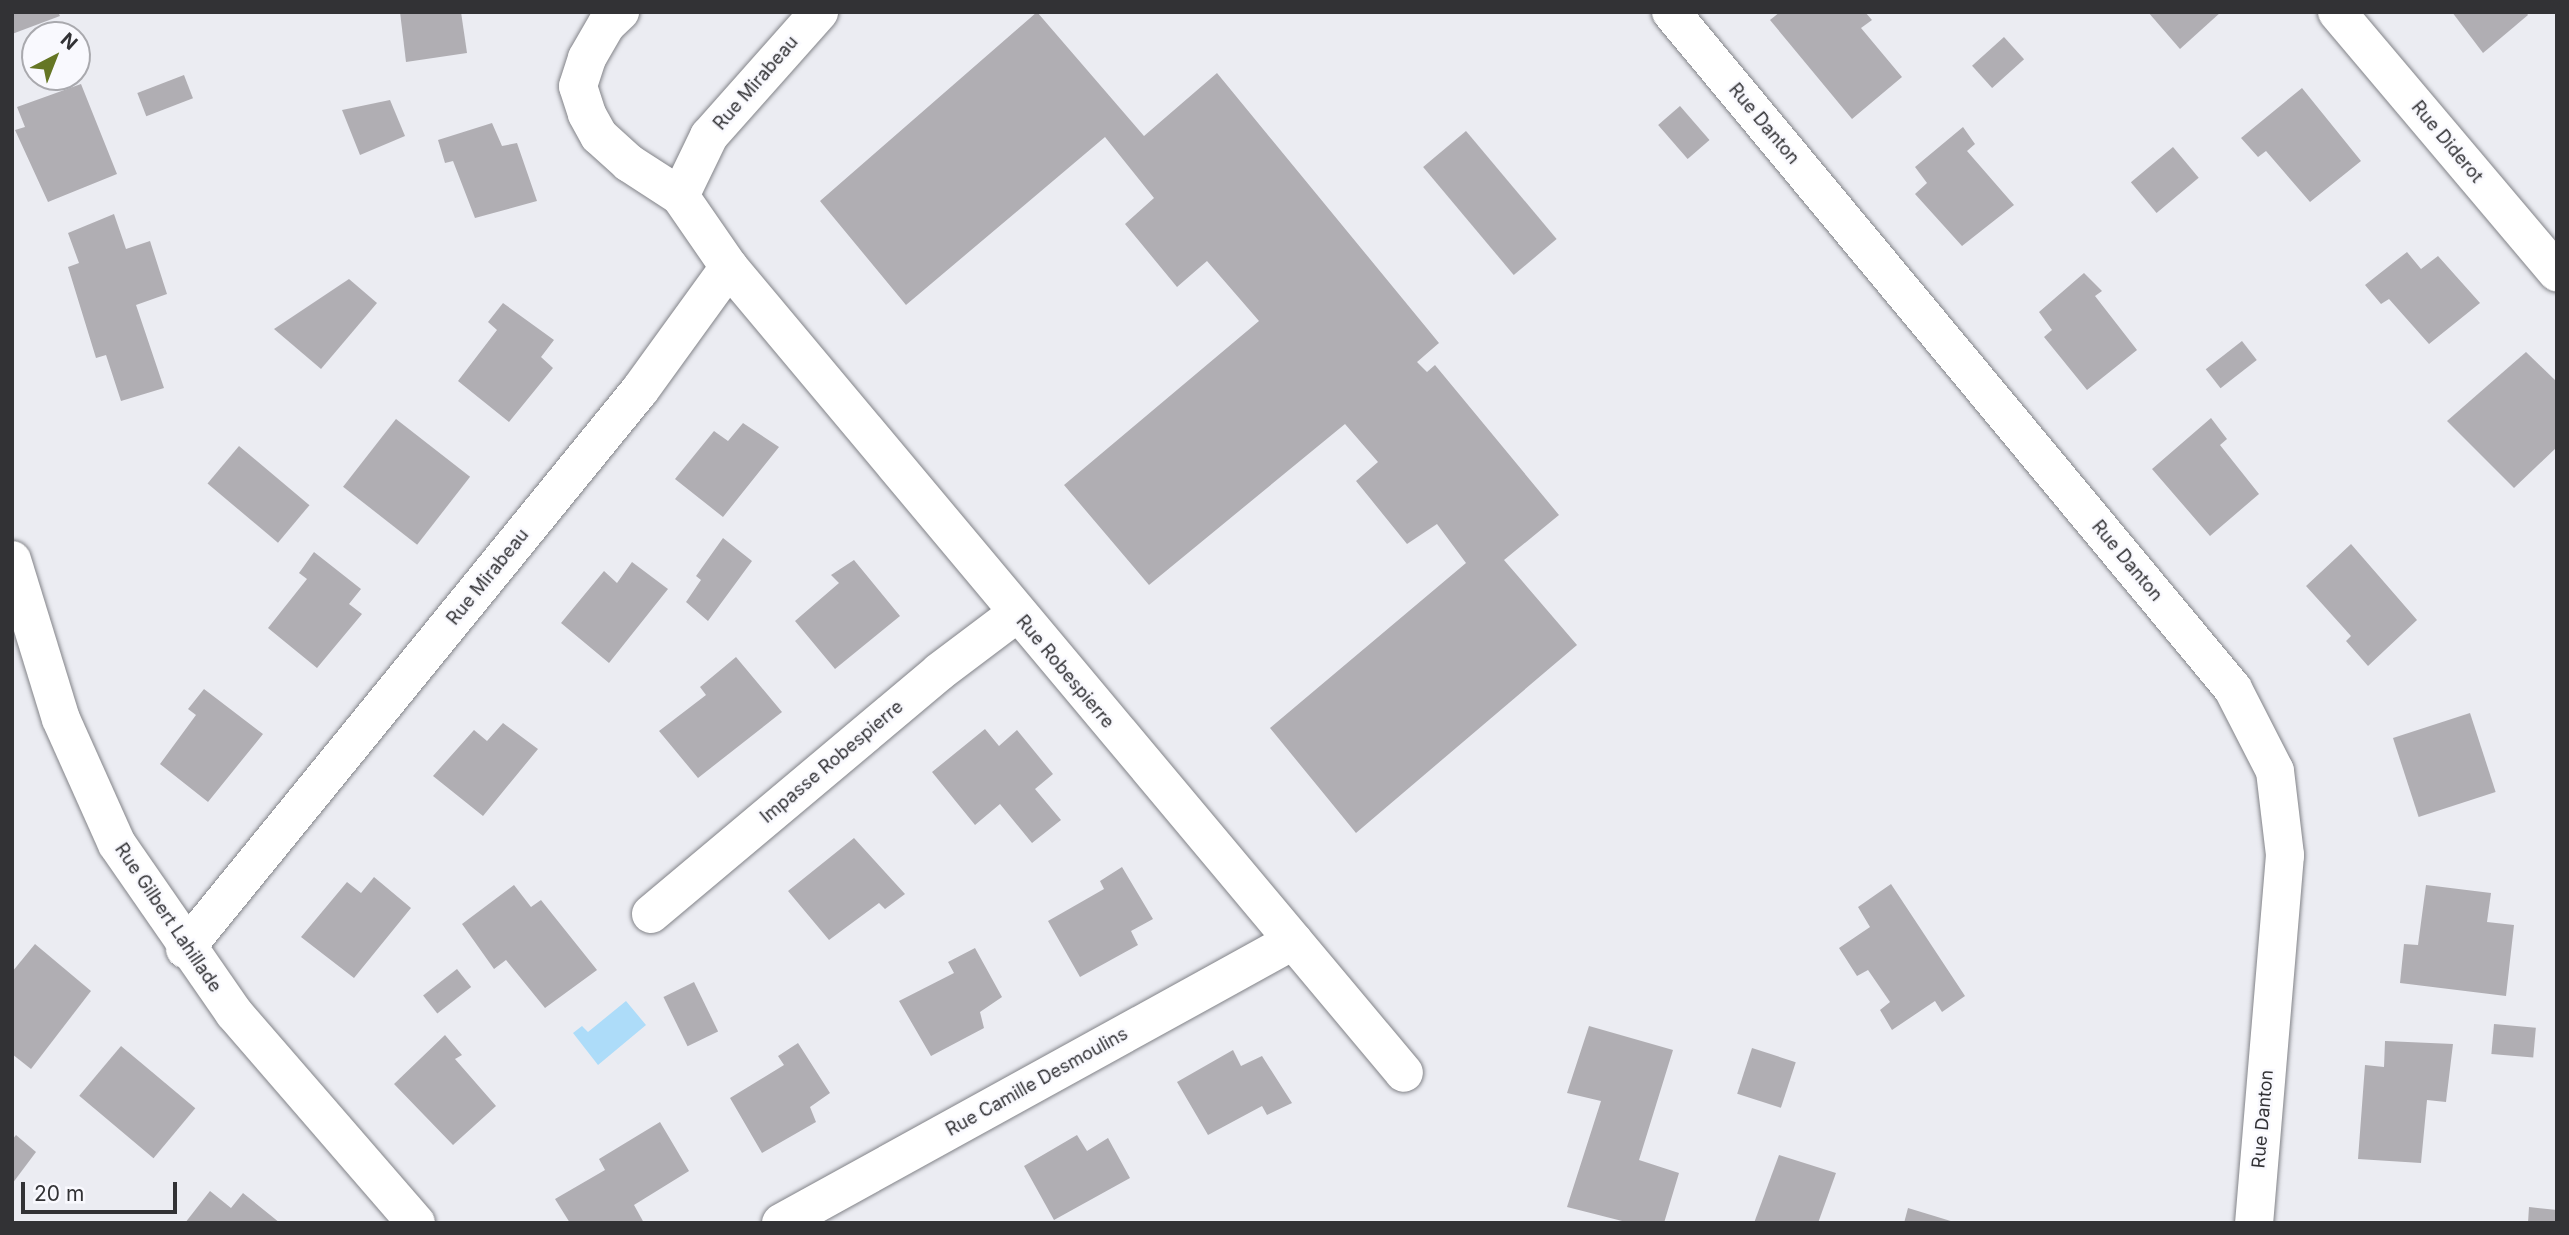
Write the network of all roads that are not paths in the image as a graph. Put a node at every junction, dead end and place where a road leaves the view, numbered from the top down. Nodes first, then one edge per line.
1 (620, 12) edge
2 (819, 12) edge
3 (1671, 12) edge
4 (2337, 12) edge
5 (680, 196) junction
6 (729, 267) junction
7 (2557, 271) edge
8 (12, 560) edge
9 (1016, 614) junction
10 (651, 914) dead end
11 (1293, 941) junction
12 (186, 949) junction
13 (1404, 1073) dead end
14 (416, 1223) edge
15 (781, 1223) edge
16 (2254, 1223) edge

1 - 5 street
2 - 5 street, Rue Mirabeau
3 - 16 street, Rue Danton
4 - 7 street, Rue Diderot
5 - 6 street
6 - 9 street, Rue Robespierre
6 - 12 street, Rue Mirabeau
8 - 12 street, Rue Gilbert Lahillade
9 - 10 street, Impasse Robespierre
9 - 11 street, Rue Robespierre
11 - 13 street, Rue Robespierre
11 - 15 street, Rue Camille Desmoulins
12 - 14 street, Rue Gilbert Lahillade

